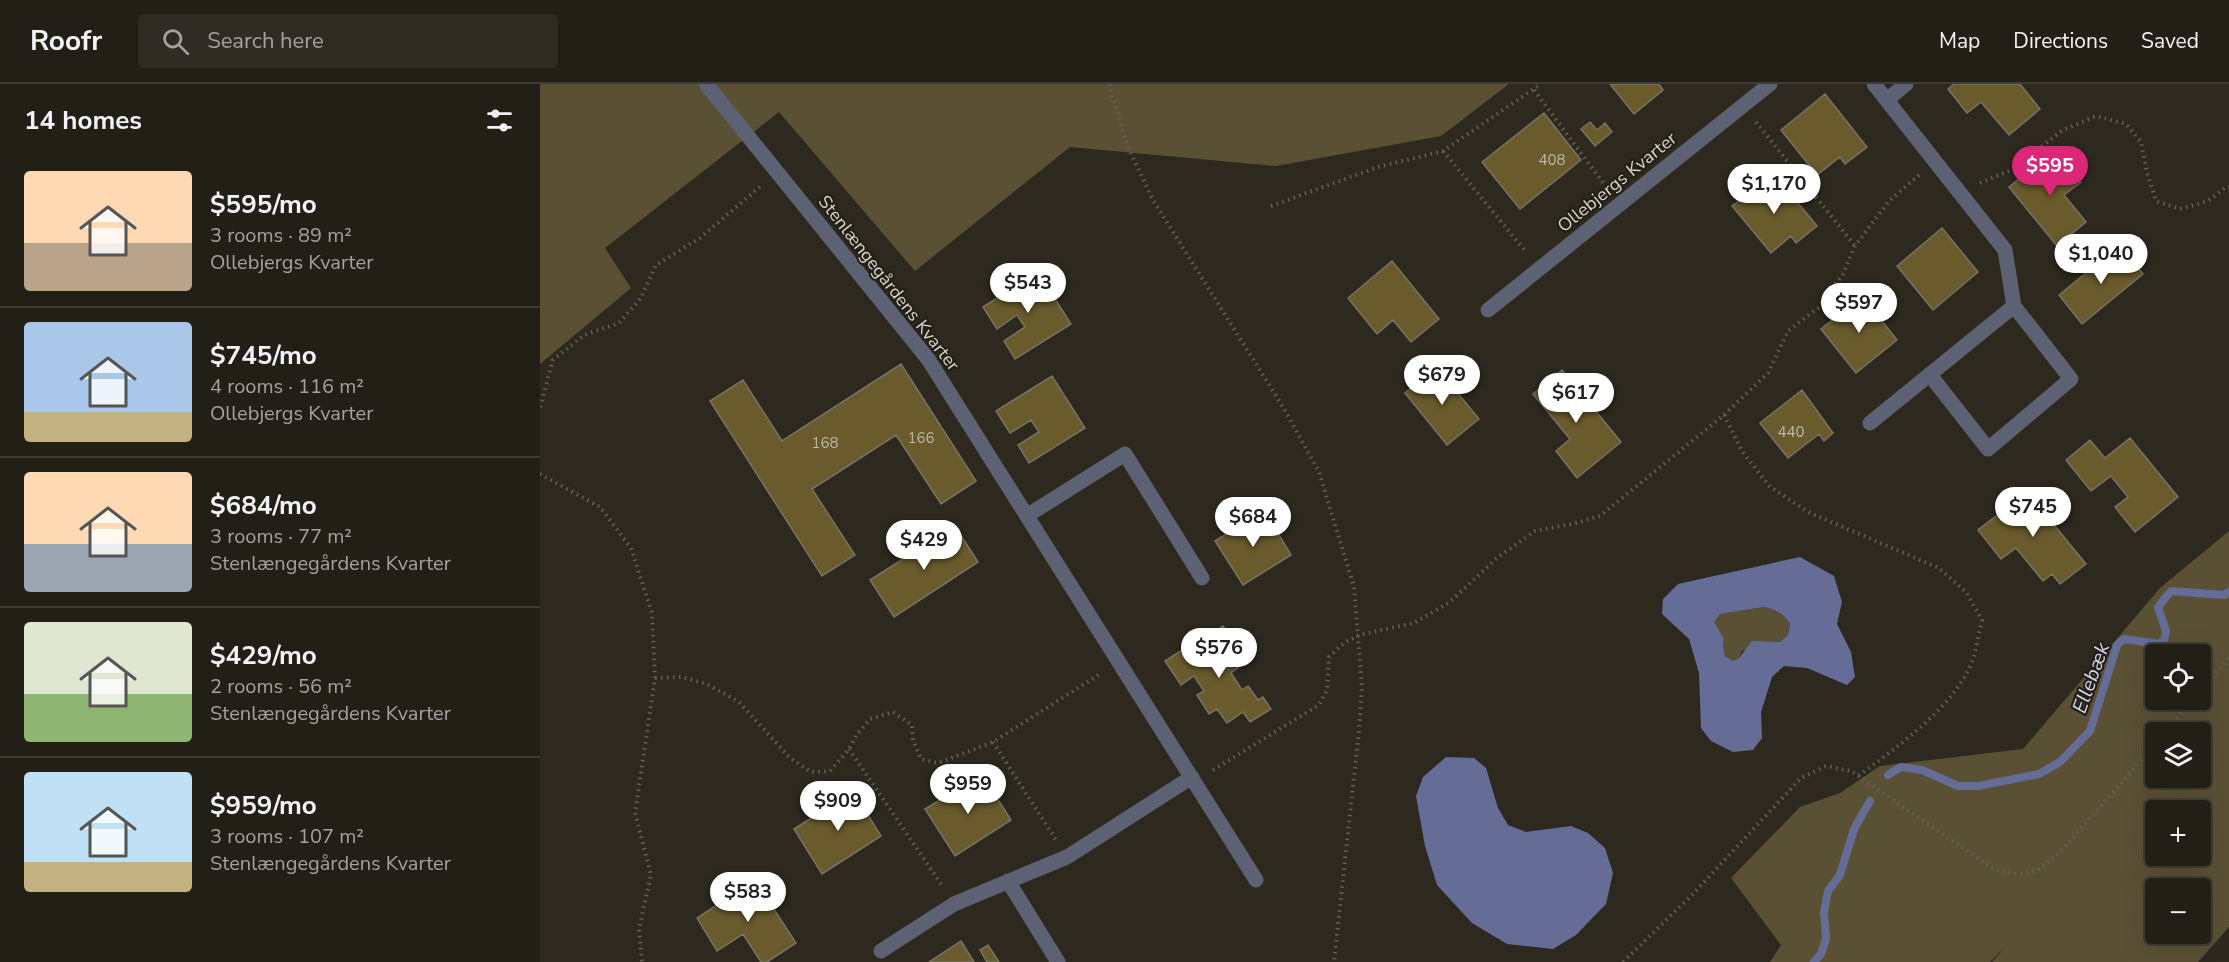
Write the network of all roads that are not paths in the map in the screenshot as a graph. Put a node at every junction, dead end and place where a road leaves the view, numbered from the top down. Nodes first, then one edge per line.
1 (706, 84) edge
2 (1770, 84) edge
3 (1874, 84) edge
4 (1906, 84) edge
5 (1887, 100) junction
6 (2014, 306) junction
7 (1488, 310) dead end
8 (1930, 375) junction
9 (1870, 423) dead end
10 (1028, 515) junction
11 (1202, 578) dead end
12 (1192, 777) junction
13 (1256, 880) dead end
14 (1008, 881) junction
15 (881, 951) dead end
16 (1058, 962) edge

1 - 10 street, Stenlængegårdens Kvarter
2 - 7 street, Ollebjergs Kvarter
3 - 5 street
4 - 5 street
5 - 6 street
6 - 8 street
6 - 8 street
8 - 9 street
10 - 11 street
10 - 12 street, Stenlængegårdens Kvarter
12 - 13 street, Stenlængegårdens Kvarter
12 - 14 street
14 - 15 street
14 - 16 street

